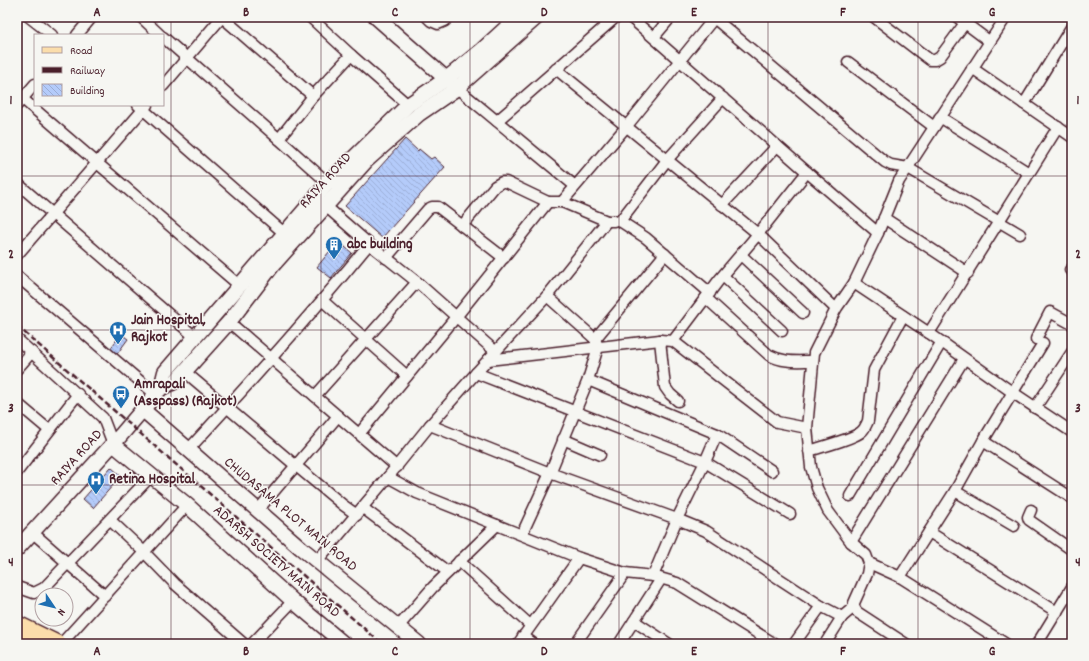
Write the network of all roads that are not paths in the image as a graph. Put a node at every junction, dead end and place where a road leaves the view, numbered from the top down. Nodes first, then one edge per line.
1 (29, 17) edge
2 (92, 17) edge
3 (141, 17) edge
4 (222, 17) edge
5 (310, 17) edge
6 (376, 17) edge
7 (427, 17) edge
8 (449, 17) edge
9 (518, 17) edge
10 (538, 17) edge
11 (616, 17) edge
12 (631, 17) edge
13 (671, 17) edge
14 (874, 17) edge
15 (1005, 17) edge
16 (714, 18) edge
17 (961, 20) edge
18 (1072, 26) edge
19 (51, 34) edge
20 (77, 34) edge
21 (159, 34) edge
22 (654, 37) junction
23 (164, 38) edge
24 (989, 41) junction
25 (351, 55) junction
26 (187, 59) junction
27 (680, 59) junction
28 (848, 62) dead end
29 (972, 68) junction
30 (556, 69) junction
31 (452, 84) junction
32 (34, 85) edge
33 (164, 85) edge
34 (313, 96) junction
35 (723, 98) junction
36 (19, 99) edge
37 (1024, 104) junction
38 (408, 105) junction
39 (143, 106) edge
40 (940, 117) junction
41 (497, 121) junction
42 (626, 127) junction
43 (934, 127) junction
44 (1058, 127) junction
45 (1071, 133) edge
46 (279, 139) junction
47 (777, 146) junction
48 (667, 160) junction
49 (97, 163) junction
50 (908, 168) junction
51 (807, 172) junction
52 (1029, 173) junction
53 (17, 183) edge
54 (328, 183) junction
55 (575, 186) junction
56 (320, 202) junction
57 (548, 202) junction
58 (562, 202) junction
59 (722, 205) junction
60 (52, 214) junction
61 (884, 218) junction
62 (607, 221) junction
63 (620, 221) junction
64 (999, 222) junction
65 (462, 226) junction
66 (878, 232) junction
67 (284, 233) junction
68 (758, 234) junction
69 (1020, 234) dead end
70 (369, 244) junction
71 (666, 254) junction
72 (17, 255) edge
73 (741, 255) junction
74 (386, 258) junction
75 (504, 258) junction
76 (968, 273) junction
77 (17, 276) edge
78 (723, 276) junction
79 (417, 282) junction
80 (854, 283) junction
81 (240, 286) junction
82 (708, 295) junction
83 (547, 296) junction
84 (323, 301) junction
85 (836, 309) junction
86 (803, 313) dead end
87 (903, 316) junction
88 (456, 317) junction
89 (229, 322) junction
90 (1072, 324) edge
91 (782, 331) dead end
92 (929, 333) junction
93 (195, 337) junction
94 (17, 339) edge
95 (366, 339) junction
96 (660, 340) junction
97 (673, 341) junction
98 (597, 343) junction
99 (941, 343) junction
100 (32, 352) junction
101 (496, 352) junction
102 (1072, 352) edge
103 (272, 359) junction
104 (964, 359) junction
105 (488, 360) junction
106 (813, 360) junction
107 (17, 369) edge
108 (184, 371) junction
109 (476, 373) junction
110 (407, 376) junction
111 (588, 380) junction
112 (158, 391) junction
113 (1012, 392) junction
114 (78, 394) junction
115 (315, 396) junction
116 (678, 401) dead end
117 (17, 403) edge
118 (227, 408) junction
119 (1035, 408) junction
120 (142, 410) junction
121 (575, 411) junction
122 (338, 416) junction
123 (430, 425) junction
124 (807, 428) junction
125 (1071, 428) edge
126 (49, 430) junction
127 (359, 434) junction
128 (717, 434) junction
129 (563, 440) junction
130 (983, 440) junction
131 (113, 444) junction
132 (188, 450) junction
133 (809, 451) junction
134 (600, 455) dead end
135 (705, 462) junction
136 (19, 465) edge
137 (295, 465) junction
138 (397, 467) junction
139 (772, 471) dead end
140 (550, 473) junction
141 (151, 476) junction
142 (388, 477) junction
143 (955, 492) junction
144 (850, 496) dead end
145 (1072, 498) edge
146 (187, 505) junction
147 (258, 510) junction
148 (1031, 510) dead end
149 (360, 511) junction
150 (790, 514) dead end
151 (677, 519) junction
152 (110, 520) junction
153 (497, 524) junction
154 (1014, 526) dead end
155 (32, 532) junction
156 (929, 532) junction
157 (522, 534) junction
158 (851, 542) junction
159 (17, 549) edge
160 (1072, 550) edge
161 (144, 552) junction
162 (579, 558) junction
163 (317, 561) junction
164 (459, 561) junction
165 (68, 562) junction
166 (869, 563) junction
167 (448, 572) junction
168 (625, 573) junction
169 (657, 577) junction
170 (900, 577) junction
171 (17, 587) edge
172 (1072, 587) edge
173 (105, 596) junction
174 (293, 602) junction
175 (821, 606) junction
176 (854, 607) junction
177 (1057, 612) junction
178 (842, 617) junction
179 (634, 621) junction
180 (17, 624) edge
181 (530, 626) junction
182 (398, 627) junction
183 (520, 640) edge
184 (17, 641) edge
185 (24, 644) edge
186 (58, 644) edge
187 (61, 644) edge
188 (244, 644) edge
189 (252, 644) edge
190 (344, 644) edge
191 (418, 644) edge
192 (534, 644) edge
193 (575, 644) edge
194 (619, 644) edge
195 (669, 644) edge
196 (774, 644) edge
197 (794, 644) edge
198 (825, 644) edge
199 (906, 644) edge
200 (1006, 644) edge
201 (1037, 644) edge

1 - 19 street
2 - 20 street
3 - 21 street
4 - 26 street
4 - 34 street
5 - 25 street
6 - 31 street
7 - 8 street
9 - 31 street, RAIYA ROAD
10 - 31 street, RAIYA ROAD
11 - 30 street
12 - 22 street
13 - 22 street
14 - 17 street
15 - 24 street
16 - 27 street
16 - 50 street
17 - 24 street
18 - 37 street
22 - 27 street
23 - 26 street
24 - 29 street
25 - 34 street
25 - 38 street
26 - 33 street
26 - 46 street
27 - 35 street
27 - 42 street
28 - 43 street
29 - 37 street
29 - 40 street
30 - 41 street
30 - 42 street
31 - 38 street, RAIYA ROAD
31 - 41 street
31 - 56 street, RAIYA ROAD
32 - 36 street
34 - 46 street
35 - 47 street
35 - 48 street
36 - 49 street
37 - 44 street
38 - 54 street, RAIYA ROAD
39 - 49 street
39 - 67 street
40 - 43 street
40 - 52 street
41 - 55 street
42 - 48 street
42 - 55 street
43 - 50 street
44 - 45 street
44 - 52 street
46 - 54 street
47 - 51 street
47 - 59 street
48 - 59 street
48 - 63 street
49 - 60 street
49 - 81 street
50 - 61 street
50 - 64 street
51 - 66 street
51 - 68 street
52 - 64 street
53 - 60 street
54 - 56 street, RAIYA ROAD
55 - 58 street
56 - 67 street, RAIYA ROAD
56 - 70 street
56 - 89 street, RAIYA ROAD
57 - 58 street
57 - 65 street
57 - 75 street
58 - 62 street
59 - 68 street
60 - 72 street
60 - 93 street
61 - 66 street
61 - 76 street
62 - 63 street
62 - 83 street
63 - 71 street
64 - 69 street
64 - 76 street
65 - 74 street
65 - 75 street
66 - 80 street
67 - 81 street, RAIYA ROAD
68 - 73 street
68 - 85 street
70 - 74 street
70 - 84 street
71 - 82 street
71 - 98 street
73 - 78 street
73 - 86 street
74 - 79 street
75 - 88 street
76 - 92 street
77 - 112 street
78 - 82 street
78 - 91 street
79 - 88 street
79 - 95 street
80 - 85 street
80 - 87 street
81 - 93 street, RAIYA ROAD
82 - 97 street
82 - 106 street
83 - 98 street
83 - 101 street
84 - 95 street
84 - 103 street
85 - 106 street
87 - 92 street
87 - 133 street
88 - 101 street
88 - 110 street
89 - 103 street
89 - 108 street, RAIYA ROAD
90 - 113 street
92 - 99 street
93 - 112 street, RAIYA ROAD
94 - 100 street
95 - 110 street
95 - 115 street
96 - 97 street
96 - 98 street
96 - 116 street
97 - 124 street
98 - 105 street
98 - 111 street
99 - 104 street
99 - 144 street
100 - 107 street
100 - 114 street
101 - 105 street
102 - 119 street
103 - 115 street
103 - 118 street
104 - 113 street
104 - 158 street
105 - 109 street
106 - 124 street
108 - 112 street, RAIYA ROAD
108 - 118 street
109 - 121 street
109 - 123 street
110 - 127 street
111 - 121 street
111 - 128 street
112 - 120 street, RAIYA ROAD
113 - 119 street
113 - 130 street
114 - 126 street
114 - 131 street
115 - 122 street
117 - 126 street
118 - 132 street
118 - 137 street
119 - 125 street
120 - 131 street, RAIYA ROAD
120 - 132 street, CHUDASAMA PLOT MAIN ROAD
121 - 129 street
121 - 135 street
122 - 127 street
122 - 137 street
123 - 138 street
123 - 140 street
124 - 133 street
126 - 136 street
127 - 138 street
128 - 135 street
128 - 139 street
129 - 134 street
129 - 140 street
130 - 143 street
130 - 145 street
131 - 141 street, ADARSH SOCIETY MAIN ROAD
131 - 155 street, RAIYA ROAD
132 - 147 street, CHUDASAMA PLOT MAIN ROAD
133 - 158 street
135 - 150 street
135 - 151 street
137 - 147 street
137 - 149 street
138 - 142 street
140 - 151 street
140 - 157 street
141 - 146 street, ADARSH SOCIETY MAIN ROAD
141 - 152 street
142 - 149 street
142 - 153 street
143 - 154 street
143 - 156 street
146 - 161 street
146 - 174 street, ADARSH SOCIETY MAIN ROAD
147 - 163 street, CHUDASAMA PLOT MAIN ROAD
148 - 160 street
149 - 163 street
149 - 167 street
151 - 169 street
151 - 175 street
152 - 161 street
152 - 165 street
153 - 157 street
153 - 164 street
155 - 159 street, RAIYA ROAD
155 - 165 street
156 - 170 street
156 - 177 street
157 - 162 street
158 - 166 street
161 - 173 street
161 - 188 street
162 - 168 street
162 - 181 street
163 - 182 street, CHUDASAMA PLOT MAIN ROAD
164 - 167 street
164 - 181 street
165 - 171 street
165 - 173 street
166 - 170 street
166 - 176 street
167 - 182 street
168 - 169 street
168 - 193 street
169 - 179 street
169 - 196 street
170 - 200 street
172 - 177 street
173 - 187 street
174 - 189 street
174 - 190 street, ADARSH SOCIETY MAIN ROAD
175 - 178 street
175 - 197 street
176 - 178 street
176 - 199 street
177 - 201 street
178 - 198 street
179 - 194 street
179 - 195 street
180 - 186 main road
181 - 183 street
182 - 191 street, CHUDASAMA PLOT MAIN ROAD
183 - 192 street
184 - 185 main road

